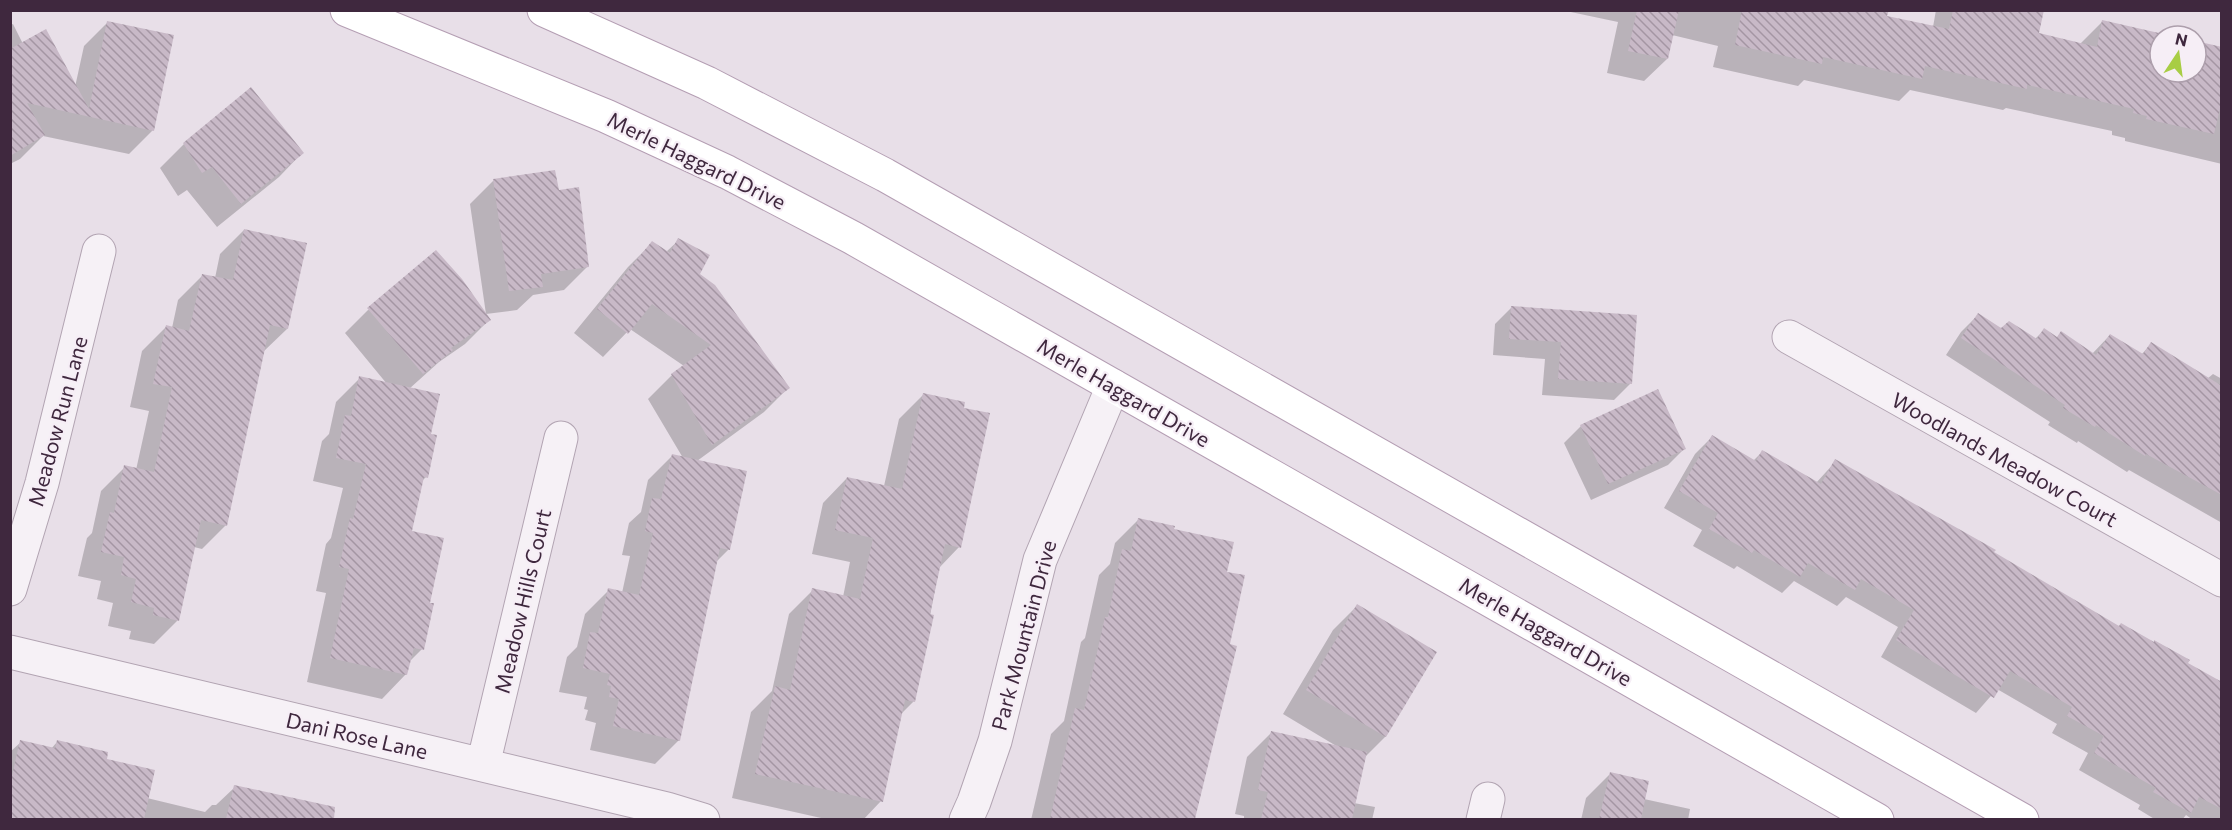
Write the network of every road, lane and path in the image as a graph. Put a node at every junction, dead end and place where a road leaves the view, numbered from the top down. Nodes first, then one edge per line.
1 (346, 10) edge
2 (544, 10) edge
3 (99, 251) dead end
4 (1789, 338) dead end
5 (1113, 386) junction
6 (561, 438) dead end
7 (2222, 580) edge
8 (10, 589) edge
9 (10, 652) edge
10 (483, 765) junction
11 (703, 819) edge
12 (966, 819) edge
13 (1877, 819) edge
14 (2022, 819) edge

1 - 5 main road, Merle Haggard Drive
2 - 14 main road
3 - 8 street, Meadow Run Lane
4 - 7 street, Woodlands Meadow Court
5 - 12 street, Park Mountain Drive
5 - 13 main road, Merle Haggard Drive
6 - 10 street, Meadow Hills Court
9 - 10 street, Dani Rose Lane
10 - 11 street, Dani Rose Lane

